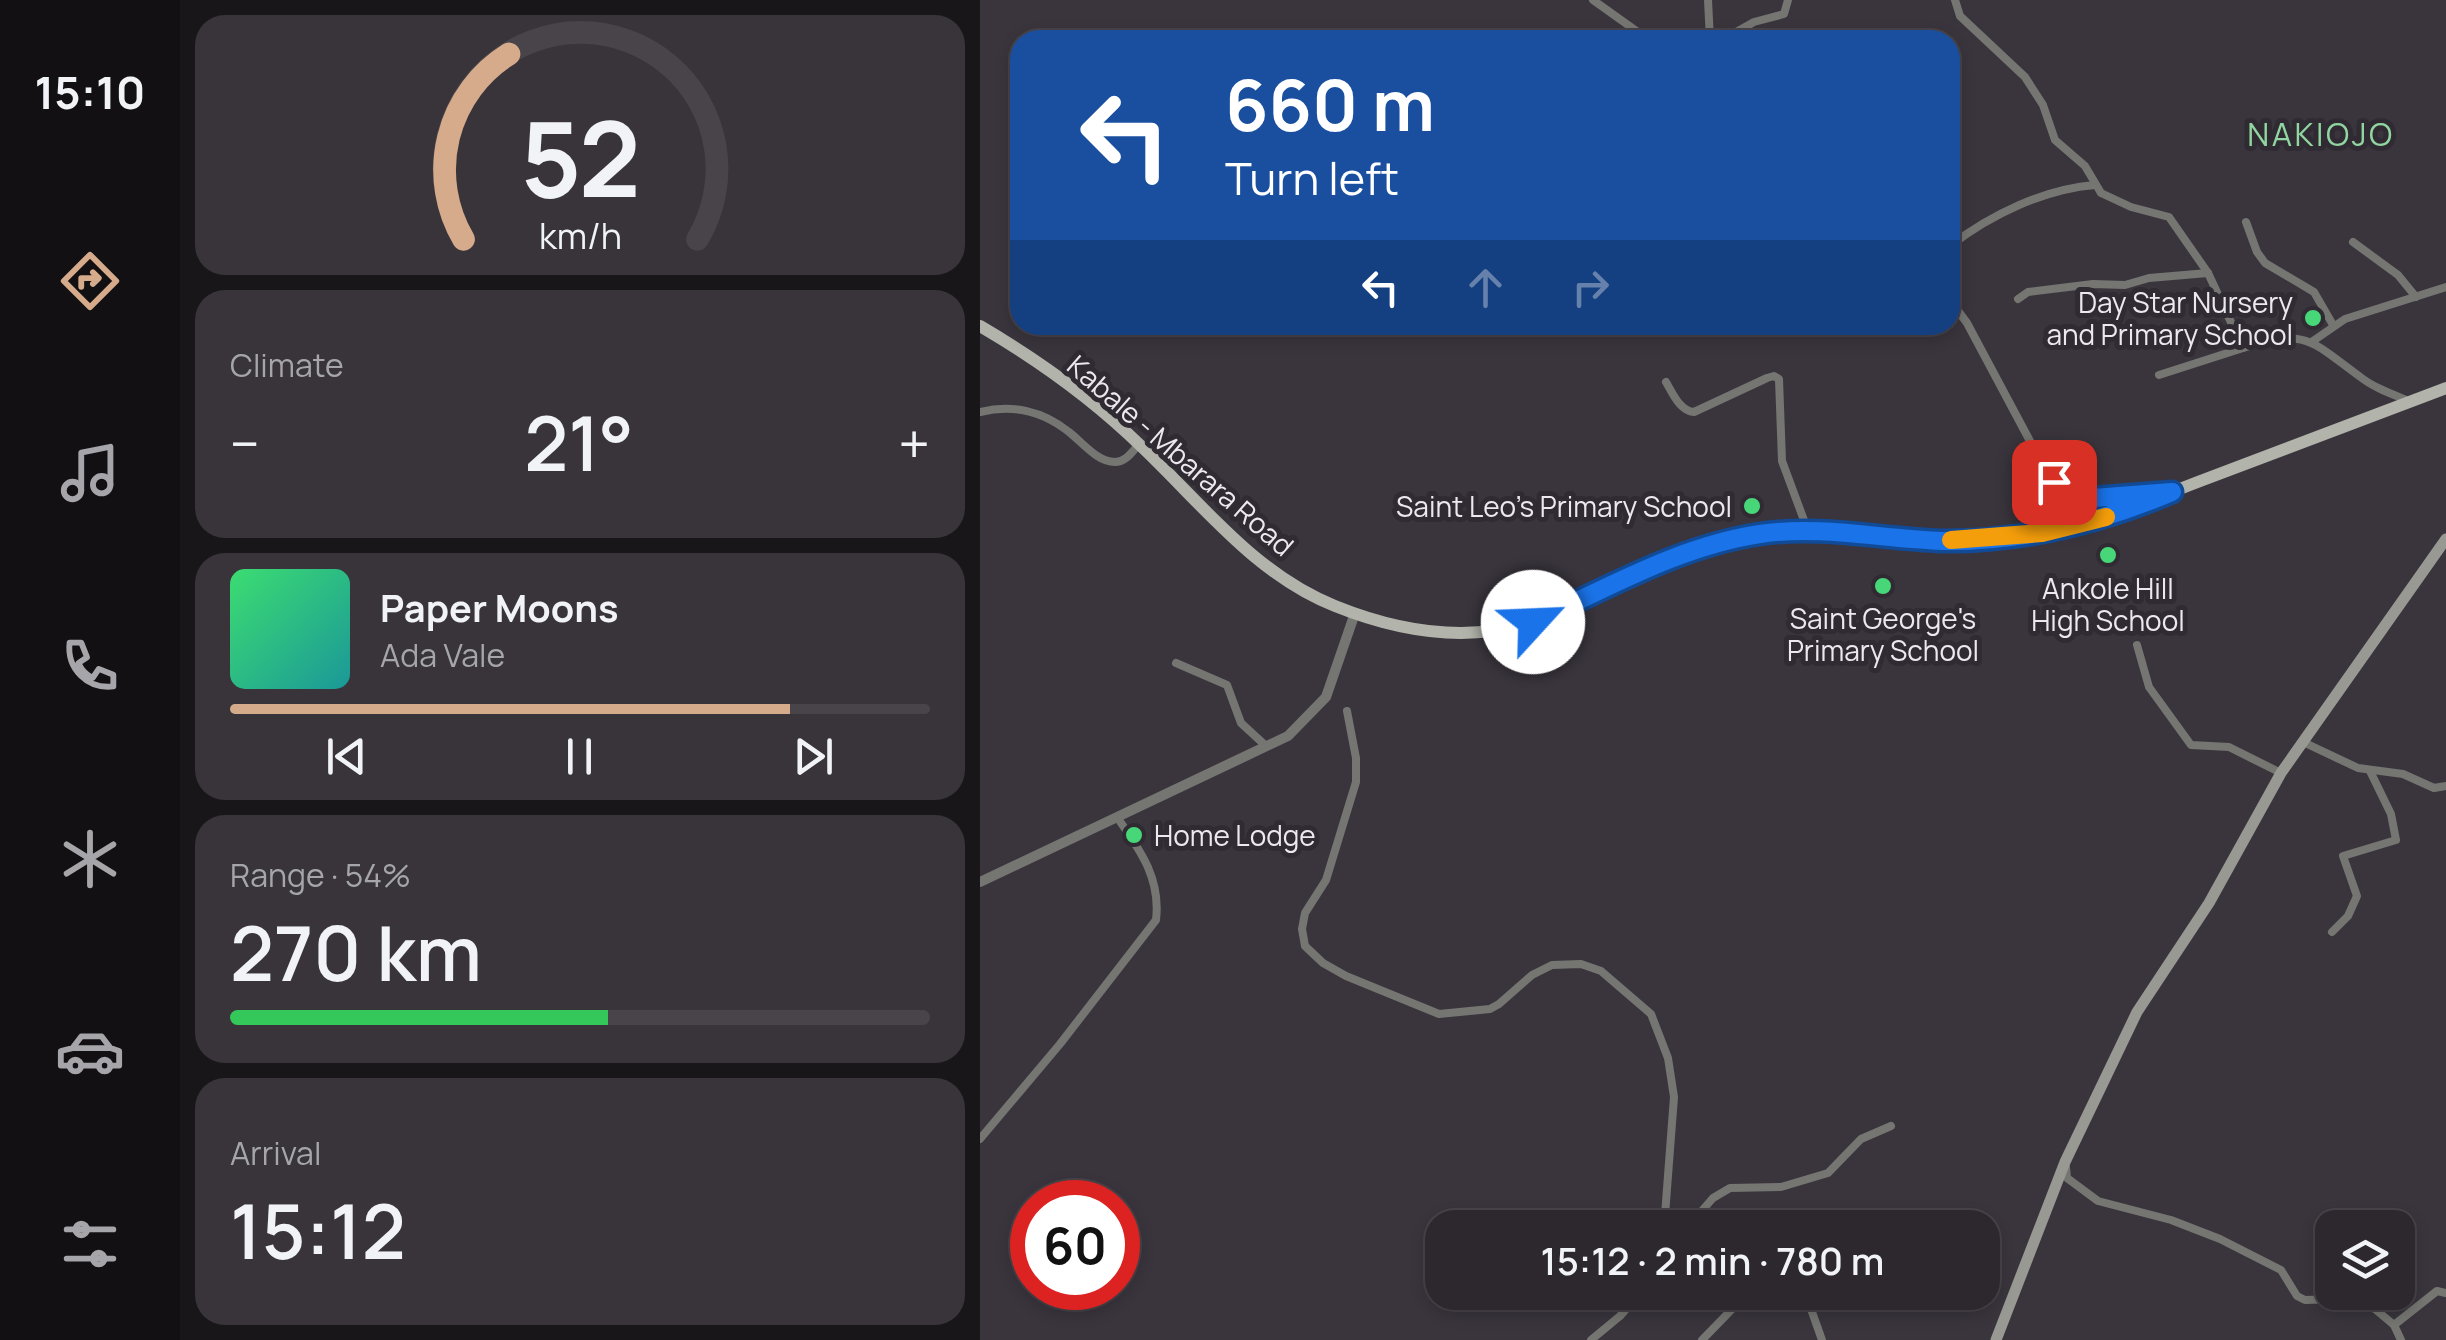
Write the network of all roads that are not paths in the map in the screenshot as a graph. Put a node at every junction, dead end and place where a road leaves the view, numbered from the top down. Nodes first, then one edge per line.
1 (1593, 0) edge
2 (1708, 0) edge
3 (1788, 0) edge
4 (1955, 0) edge
5 (1635, 30) edge
6 (1710, 30) edge
7 (1740, 30) edge
8 (2095, 185) junction
9 (2246, 222) dead end
10 (1960, 240) edge
11 (2354, 242) dead end
12 (2208, 273) junction
13 (2446, 286) edge
14 (2416, 297) junction
15 (2018, 299) dead end
16 (1960, 314) edge
17 (2333, 325) junction
18 (980, 326) edge
19 (2313, 341) junction
20 (2243, 348) junction
21 (2159, 376) dead end
22 (1666, 382) dead end
23 (2446, 388) edge
24 (2410, 402) junction
25 (980, 412) edge
26 (1139, 444) junction
27 (2172, 492) junction
28 (1808, 531) junction
29 (2446, 539) edge
30 (1355, 613) junction
31 (2137, 645) dead end
32 (1176, 663) dead end
33 (1348, 711) dead end
34 (2303, 742) junction
35 (1266, 746) junction
36 (2370, 771) junction
37 (2281, 773) junction
38 (2446, 786) edge
39 (1117, 817) junction
40 (980, 882) edge
41 (2332, 932) dead end
42 (1891, 1126) dead end
43 (980, 1140) edge
44 (2065, 1162) junction
45 (1665, 1210) edge
46 (1702, 1210) edge
47 (2446, 1292) edge
48 (1625, 1310) edge
49 (1732, 1310) edge
50 (1811, 1310) edge
51 (2394, 1324) junction
52 (1592, 1340) edge
53 (1702, 1340) edge
54 (1822, 1340) edge
55 (1996, 1340) edge
56 (2401, 1340) edge

1 - 5 street
2 - 6 street
3 - 7 street
4 - 8 street
8 - 10 street
8 - 12 street
9 - 17 street
11 - 14 street
12 - 15 street
12 - 20 street
13 - 14 street
14 - 17 street
16 - 27 street
17 - 19 street
18 - 26 main road, Kabale - Mbarara Road
19 - 20 street
19 - 24 street
20 - 21 street
22 - 28 street
23 - 24 main road, Kabale - Mbarara Road
24 - 27 main road, Kabale - Mbarara Road
25 - 26 street
26 - 30 main road, Kabale - Mbarara Road
27 - 28 main road, Kabale - Mbarara Road
28 - 30 main road, Kabale - Mbarara Road
29 - 34 main road
30 - 35 street
31 - 37 street
32 - 35 street
33 - 45 street
34 - 36 street
34 - 37 main road
35 - 39 street
36 - 38 street
36 - 41 street
37 - 44 main road
39 - 40 street
39 - 43 street
42 - 46 street
44 - 51 street
44 - 55 main road
47 - 51 street
48 - 52 street
49 - 53 street
50 - 54 street
51 - 56 street

